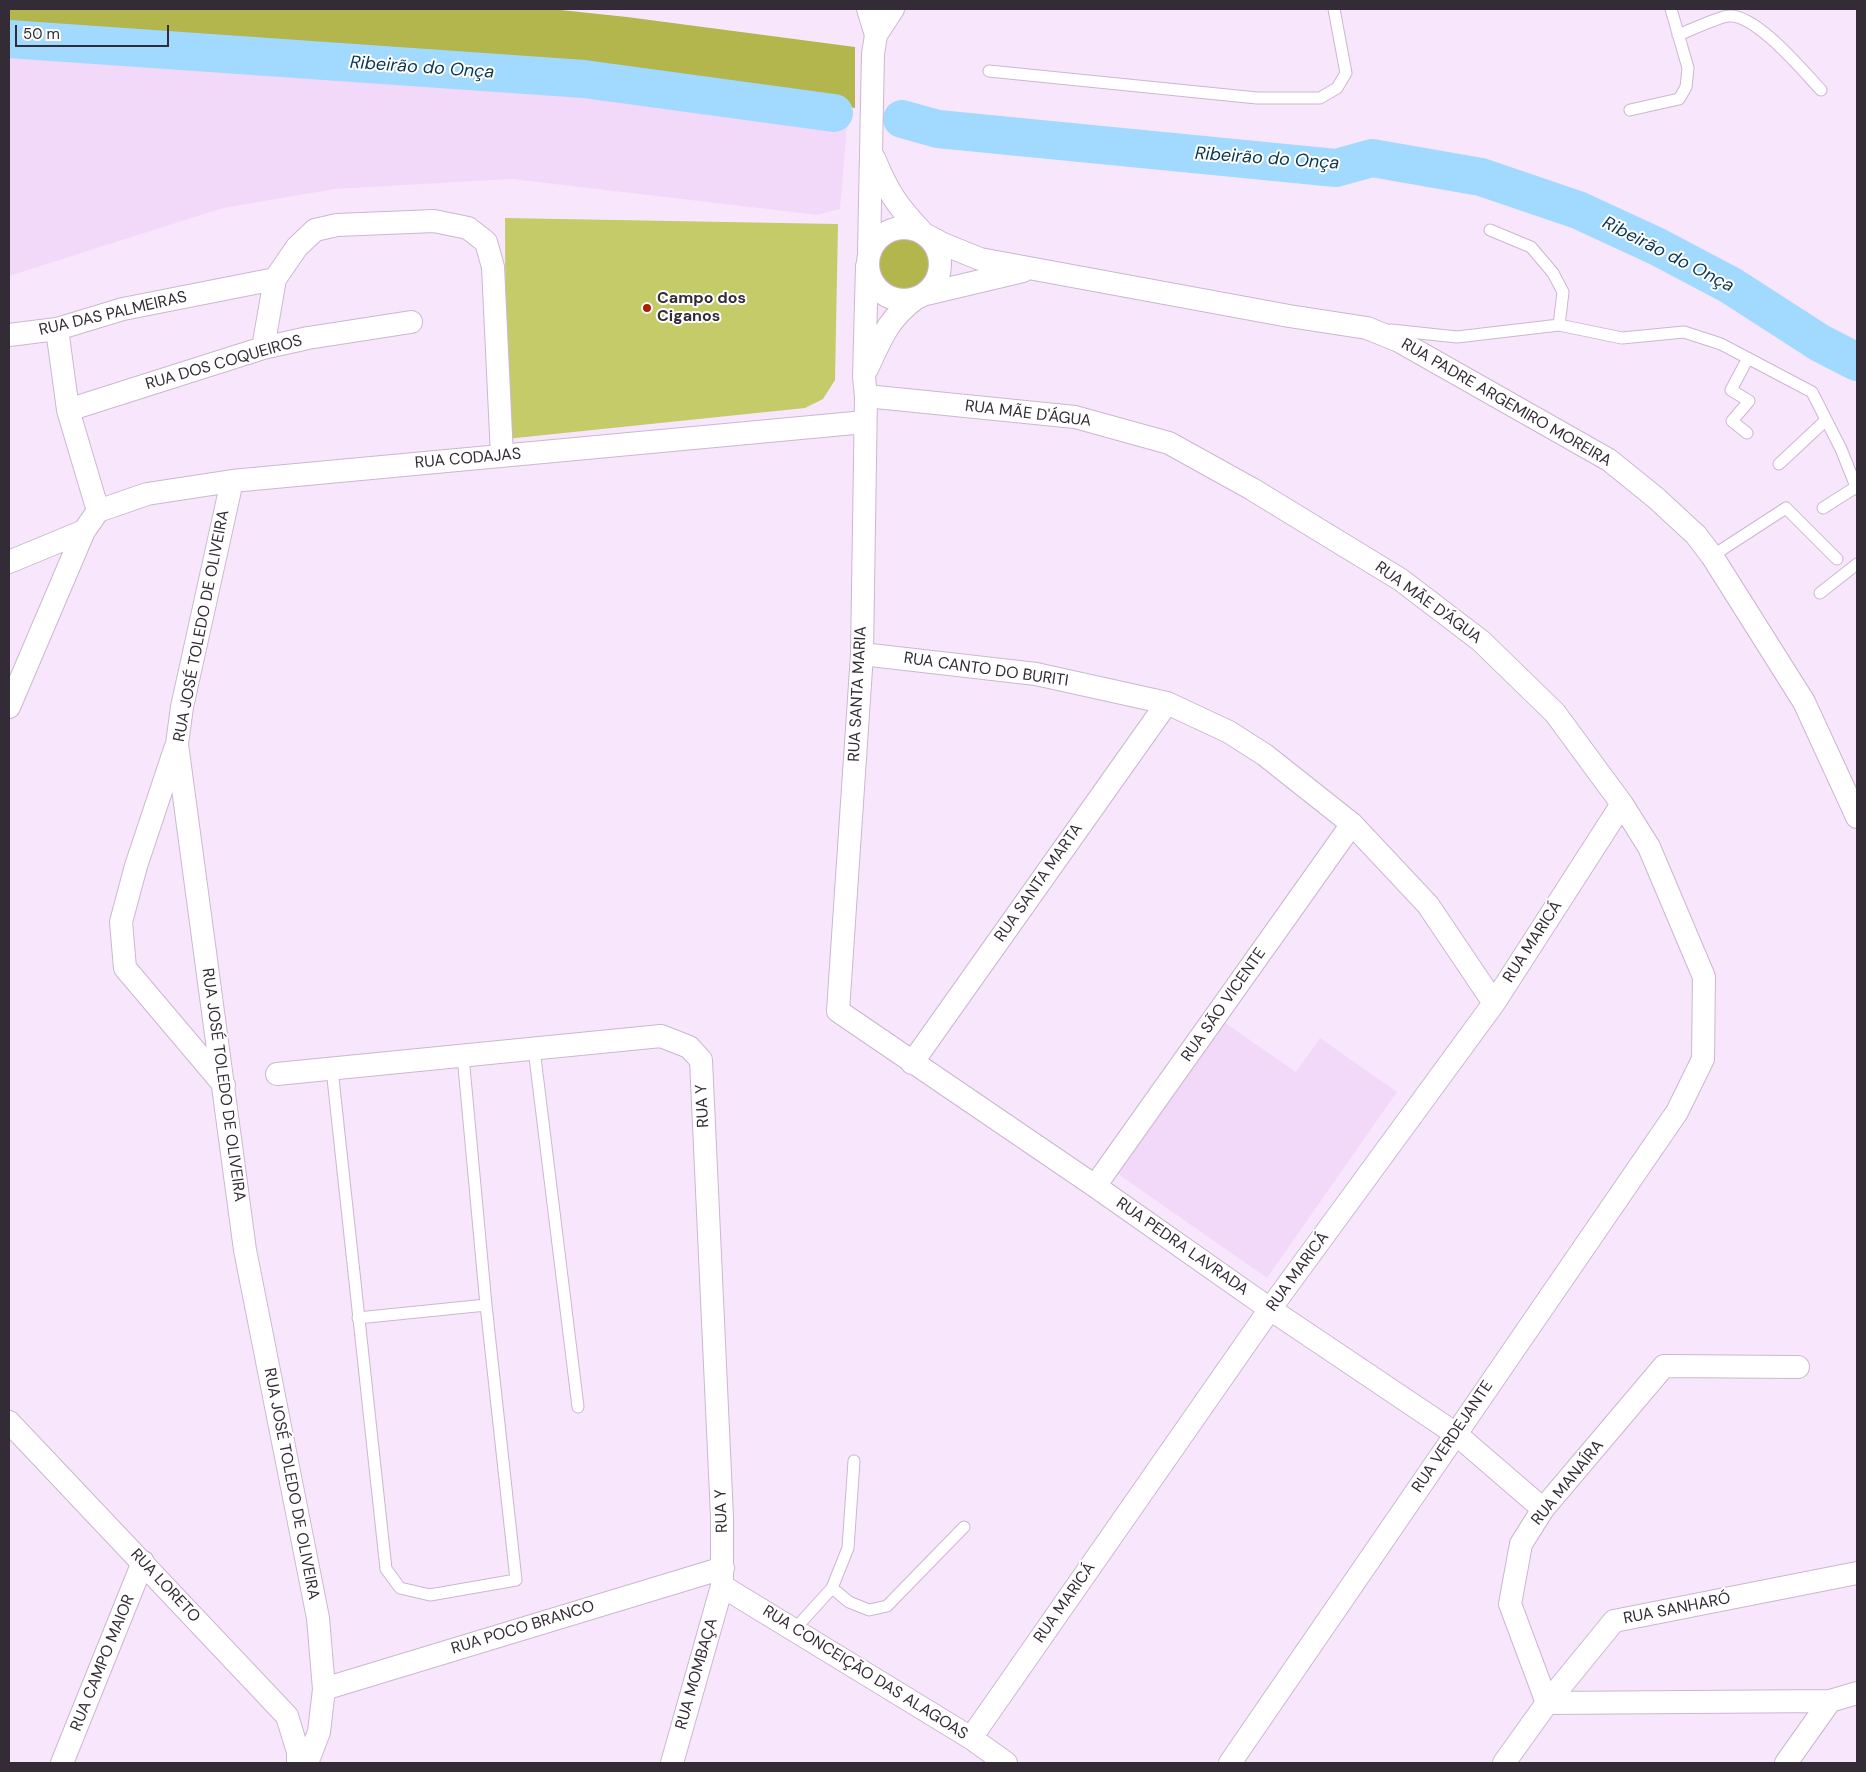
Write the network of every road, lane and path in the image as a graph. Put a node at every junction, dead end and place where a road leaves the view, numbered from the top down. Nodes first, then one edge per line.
1 (868, 9) edge
2 (892, 9) edge
3 (1334, 9) edge
4 (1671, 9) edge
5 (1678, 35) junction
6 (875, 45) junction
7 (988, 72) dead end
8 (1821, 90) dead end
9 (1630, 110) dead end
10 (871, 142) junction
11 (1490, 230) dead end
12 (924, 234) junction
13 (868, 259) junction
14 (1032, 269) junction
15 (275, 279) junction
16 (920, 296) junction
17 (411, 322) dead end
18 (1559, 325) junction
19 (1367, 328) junction
20 (57, 330) junction
21 (9, 335) edge
22 (263, 348) junction
23 (1748, 358) junction
24 (865, 386) junction
25 (68, 410) junction
26 (1826, 420) junction
27 (865, 422) junction
28 (1747, 433) dead end
29 (502, 456) junction
30 (1779, 464) dead end
31 (232, 481) junction
32 (1857, 488) edge
33 (1823, 508) dead end
34 (98, 511) junction
35 (84, 531) junction
36 (1712, 556) junction
37 (1836, 560) dead end
38 (9, 562) edge
39 (1857, 564) edge
40 (1820, 593) dead end
41 (862, 654) junction
42 (1166, 702) junction
43 (9, 707) edge
44 (176, 744) junction
45 (1622, 804) junction
46 (1857, 817) edge
47 (1352, 824) junction
48 (1494, 1003) junction
49 (838, 1011) joint
50 (534, 1049) junction
51 (463, 1056) junction
52 (912, 1063) junction
53 (332, 1069) junction
54 (277, 1074) dead end
55 (224, 1085) junction
56 (1677, 1112) joint
57 (1095, 1186) junction
58 (486, 1305) junction
59 (1270, 1310) junction
60 (358, 1318) junction
61 (1798, 1367) dead end
62 (578, 1407) dead end
63 (9, 1422) edge
64 (1456, 1434) junction
65 (854, 1461) dead end
66 (1543, 1508) junction
67 (964, 1527) dead end
68 (143, 1562) junction
69 (1857, 1573) edge
70 (722, 1577) junction
71 (832, 1588) junction
72 (794, 1630) junction
73 (324, 1689) junction
74 (1857, 1693) edge
75 (1830, 1701) junction
76 (1547, 1703) junction
77 (971, 1738) junction
78 (62, 1763) edge
79 (298, 1763) edge
80 (307, 1763) edge
81 (672, 1763) edge
82 (1006, 1763) edge
83 (1230, 1763) edge
84 (1504, 1763) edge
85 (1786, 1763) edge

1 - 6 street, RUA SANTA MARIA
2 - 6 street
3 - 7 lane
4 - 5 lane
5 - 8 lane
5 - 9 lane
6 - 10 street, RUA SANTA MARIA
10 - 12 street, RUA SANTA MARIA
10 - 13 street, RUA SANTA MARIA
11 - 18 lane
12 - 13 street
12 - 14 street, RUA PADRE ARGEMIRO MOREIRA
12 - 16 street
13 - 16 street
13 - 24 street, RUA SANTA MARIA
14 - 16 street, RUA PADRE ARGEMIRO MOREIRA
14 - 19 street, RUA PADRE ARGEMIRO MOREIRA
15 - 20 street, RUA DAS PALMEIRAS
15 - 22 street
15 - 29 street
16 - 24 street, RUA SANTA MARIA
17 - 22 street, RUA DOS COQUEIROS
18 - 19 lane
18 - 23 lane
19 - 36 street, RUA PADRE ARGEMIRO MOREIRA
20 - 21 street, RUA DAS PALMEIRAS
20 - 25 street
22 - 25 street, RUA DOS COQUEIROS
23 - 26 lane
23 - 28 lane
24 - 27 street, RUA SANTA MARIA
24 - 45 street, RUA MÃE D'ÁGUA
25 - 34 street
26 - 30 lane
26 - 32 lane
27 - 29 street, RUA CODAJAS
27 - 41 street, RUA SANTA MARIA
29 - 31 street, RUA CODAJAS
31 - 34 street, RUA CODAJAS
31 - 44 street, RUA JOSÉ TOLEDO DE OLIVEIRA
32 - 33 lane
34 - 35 street
35 - 38 street
35 - 43 street
36 - 37 lane
36 - 46 street, RUA PADRE ARGEMIRO MOREIRA
39 - 40 lane
41 - 42 street, RUA CANTO DO BURITI
41 - 49 street, RUA SANTA MARIA
42 - 47 street, RUA CANTO DO BURITI
42 - 52 street, RUA SANTA MARTA
44 - 55 street, RUA JOSÉ TOLEDO DE OLIVEIRA
44 - 55 street
45 - 48 street, RUA MARICÁ
45 - 56 street, RUA MÃE D'ÁGUA
47 - 48 street, RUA CANTO DO BURITI
47 - 57 street, RUA SÃO VICENTE
48 - 59 street, RUA MARICÁ
49 - 52 street, RUA PEDRA LAVRADA
50 - 51 street, RUA Y
50 - 62 lane
50 - 70 street, RUA Y
51 - 53 street, RUA Y
51 - 58 lane
52 - 57 street, RUA PEDRA LAVRADA
53 - 54 street, RUA Y
53 - 60 lane
55 - 73 street, RUA JOSÉ TOLEDO DE OLIVEIRA
56 - 64 street, RUA VERDEJANTE
57 - 59 street, RUA PEDRA LAVRADA
58 - 60 lane
58 - 60 lane
59 - 64 street, RUA PEDRA LAVRADA
59 - 77 street, RUA MARICÁ
61 - 66 street, RUA MANAÍRA
63 - 68 street, RUA LORETO
64 - 66 street, RUA PEDRA LAVRADA
64 - 83 street, RUA VERDEJANTE
65 - 71 lane
66 - 76 street, RUA MANAÍRA
67 - 71 lane
68 - 78 street, RUA CAMPO MAIOR
68 - 79 street, RUA LORETO
69 - 76 street, RUA SANHARÓ
70 - 72 street, RUA CONCEIÇÃO DAS ALAGOAS
70 - 73 street, RUA POCO BRANCO
70 - 81 street, RUA MOMBAÇA
71 - 72 lane
72 - 77 street, RUA CONCEIÇÃO DAS ALAGOAS
73 - 80 street
74 - 75 street
75 - 76 street
75 - 85 street
76 - 84 street, RUA SANHARÓ
77 - 82 street, RUA CONCEIÇÃO DAS ALAGOAS

